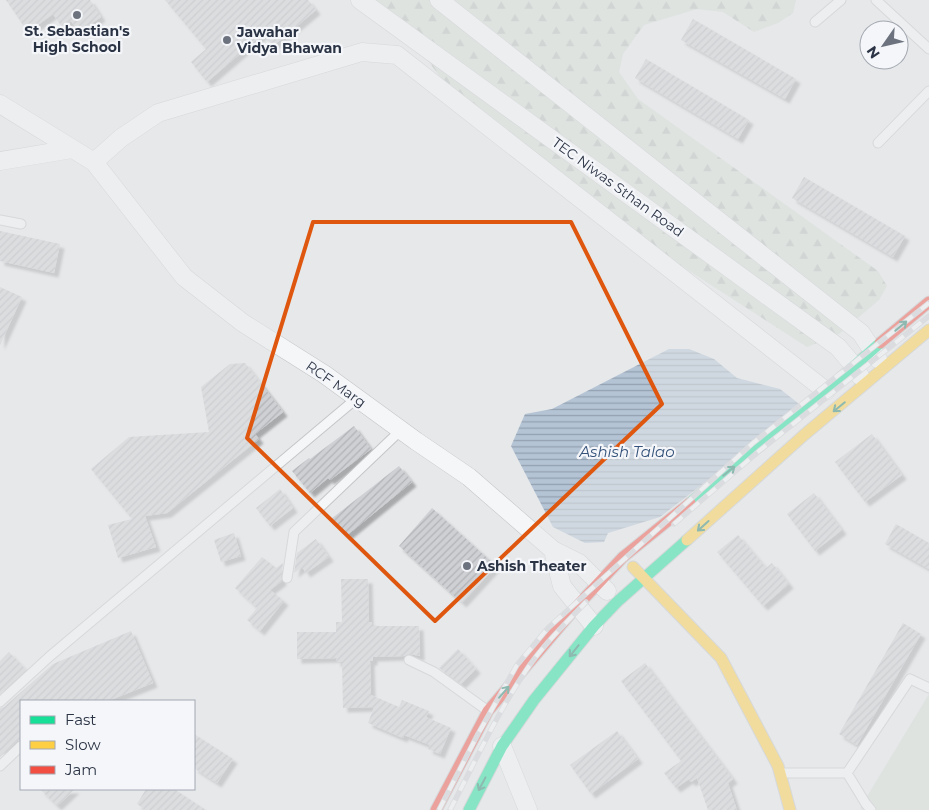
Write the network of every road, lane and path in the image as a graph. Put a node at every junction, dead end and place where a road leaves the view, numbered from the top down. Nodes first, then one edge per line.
1 (360, 0) edge
2 (439, 0) edge
3 (841, 0) edge
4 (876, 0) edge
5 (814, 22) dead end
6 (929, 49) edge
7 (929, 91) edge
8 (0, 104) edge
9 (878, 143) dead end
10 (72, 149) junction
11 (0, 161) edge
12 (94, 162) junction
13 (0, 220) edge
14 (22, 224) dead end
15 (929, 302) edge
16 (929, 330) edge
17 (872, 349) junction
18 (854, 366) junction
19 (884, 369) junction
20 (865, 385) junction
21 (826, 391) junction
22 (357, 398) junction
23 (401, 430) junction
24 (720, 494) junction
25 (553, 550) junction
26 (624, 557) junction
27 (287, 578) dead end
28 (644, 579) junction
29 (600, 583) junction
30 (617, 602) junction
31 (577, 606) junction
32 (594, 626) junction
33 (409, 660) dead end
34 (929, 688) edge
35 (0, 702) edge
36 (488, 711) junction
37 (514, 728) junction
38 (502, 746) junction
39 (20, 747) edge
40 (0, 766) edge
41 (780, 773) junction
42 (847, 773) junction
43 (436, 810) edge
44 (468, 810) edge
45 (528, 810) edge
46 (790, 810) edge
47 (871, 810) edge

1 - 18 street, TEC Niwas Sthan Road
2 - 17 street
3 - 5 lane
4 - 6 lane
7 - 9 lane
8 - 10 street, RCF Marg
10 - 11 street
10 - 12 street, RCF Marg
12 - 21 street
12 - 22 street, RCF Marg
13 - 14 lane
17 -> 15 main road
16 - 19 main road
17 - 18 main road
17 - 19 street
18 - 20 street, TEC Niwas Sthan Road
18 - 21 main road
19 - 20 main road
20 -> 24 main road
24 -> 21 main road
22 - 23 street, RCF Marg
22 - 35 lane
23 - 25 street, RCF Marg
23 - 27 lane
24 - 26 main road
24 -> 28 main road
25 - 29 street, RCF Marg
25 - 31 street
26 - 28 main road
26 - 29 main road
28 - 30 main road
28 - 41 main road
29 - 30 street, RCF Marg
29 - 31 main road
30 - 32 main road
31 - 32 street
36 -> 31 main road
32 -> 37 main road
33 - 36 lane
34 - 42 lane
36 - 37 street
36 - 43 main road
37 - 38 main road
38 -> 44 main road
38 - 45 street
39 - 40 lane
41 - 42 lane
41 - 46 main road
42 - 47 lane

